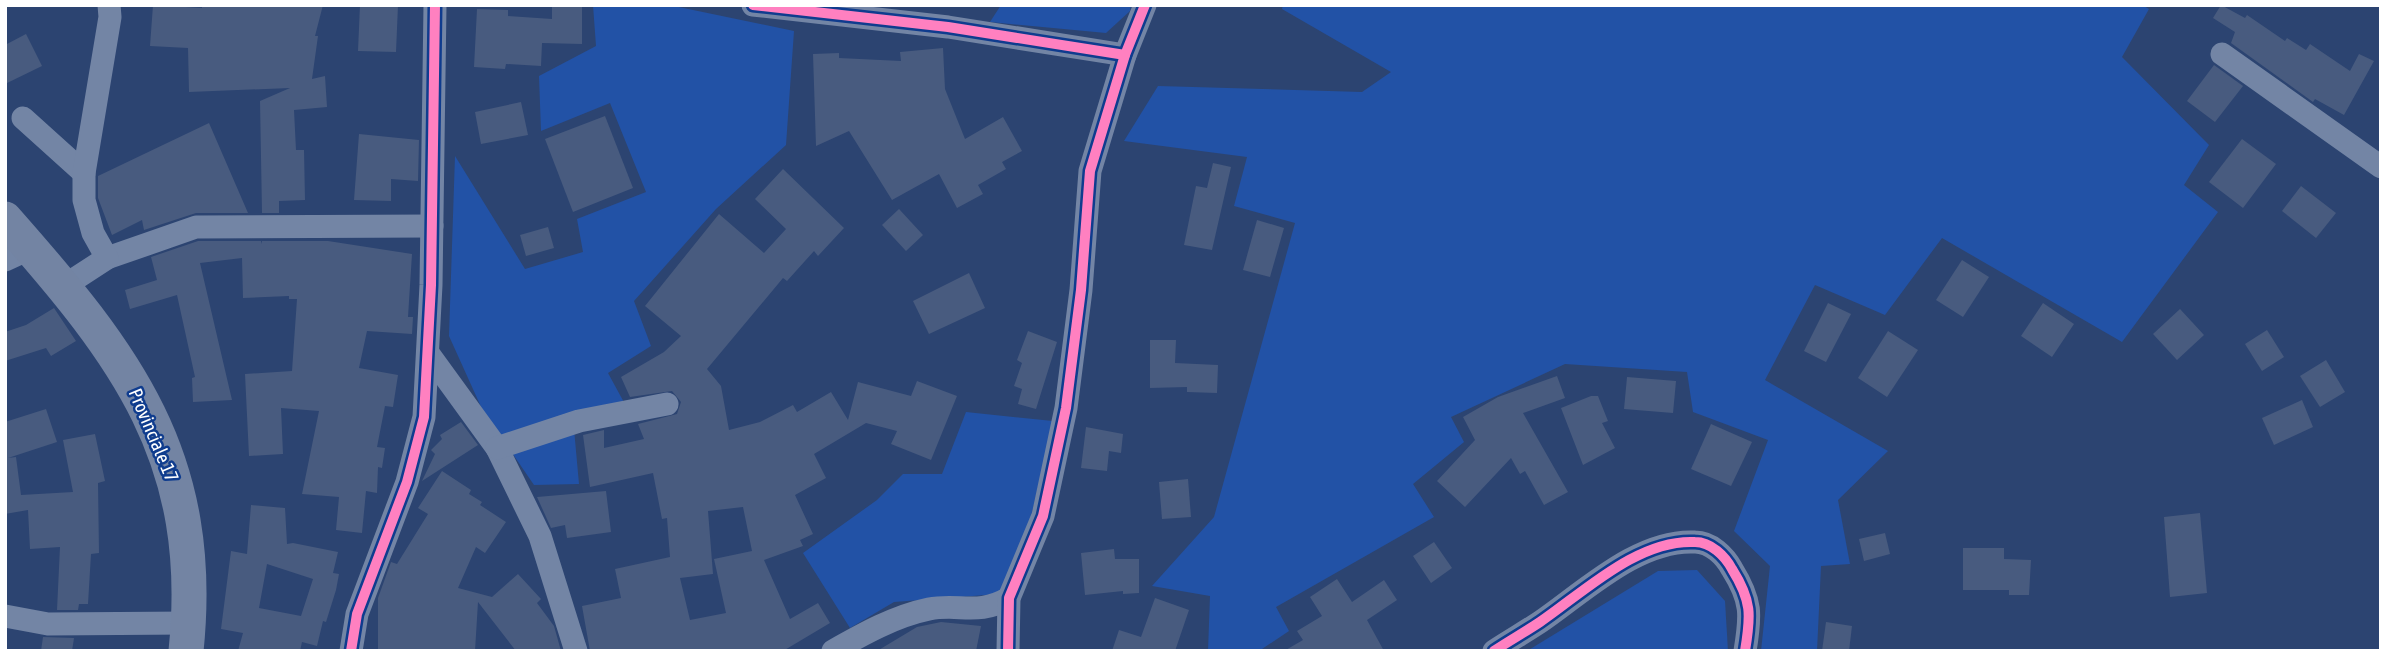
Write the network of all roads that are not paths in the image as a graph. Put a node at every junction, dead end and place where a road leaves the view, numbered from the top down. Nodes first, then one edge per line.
1 (109, 5) edge
2 (435, 5) edge
3 (753, 5) edge
4 (1145, 5) edge
5 (2222, 54) dead end
6 (1125, 55) junction
7 (23, 118) dead end
8 (2381, 167) edge
9 (84, 173) junction
10 (5, 219) edge
11 (432, 226) junction
12 (18, 254) edge
13 (107, 258) junction
14 (64, 286) junction
15 (428, 353) junction
16 (667, 404) dead end
17 (497, 448) junction
18 (1009, 598) junction
19 (5, 616) edge
20 (187, 637) edge
21 (351, 651) edge
22 (576, 651) edge
23 (833, 651) edge
24 (1008, 651) edge
25 (1494, 651) edge
26 (1745, 651) edge

1 - 9 street
2 - 11 street
3 - 6 street
4 - 6 street
5 - 8 street
6 - 18 street
7 - 9 street
9 - 13 street
10 - 12 main road, Provinciale 17
11 - 13 street
11 - 15 street
12 - 14 main road, Provinciale 17
13 - 14 street
14 - 20 main road, Provinciale 17
15 - 17 street
15 - 21 street
16 - 17 street
17 - 22 street
18 - 23 street
18 - 24 street
19 - 20 street
25 - 26 street

